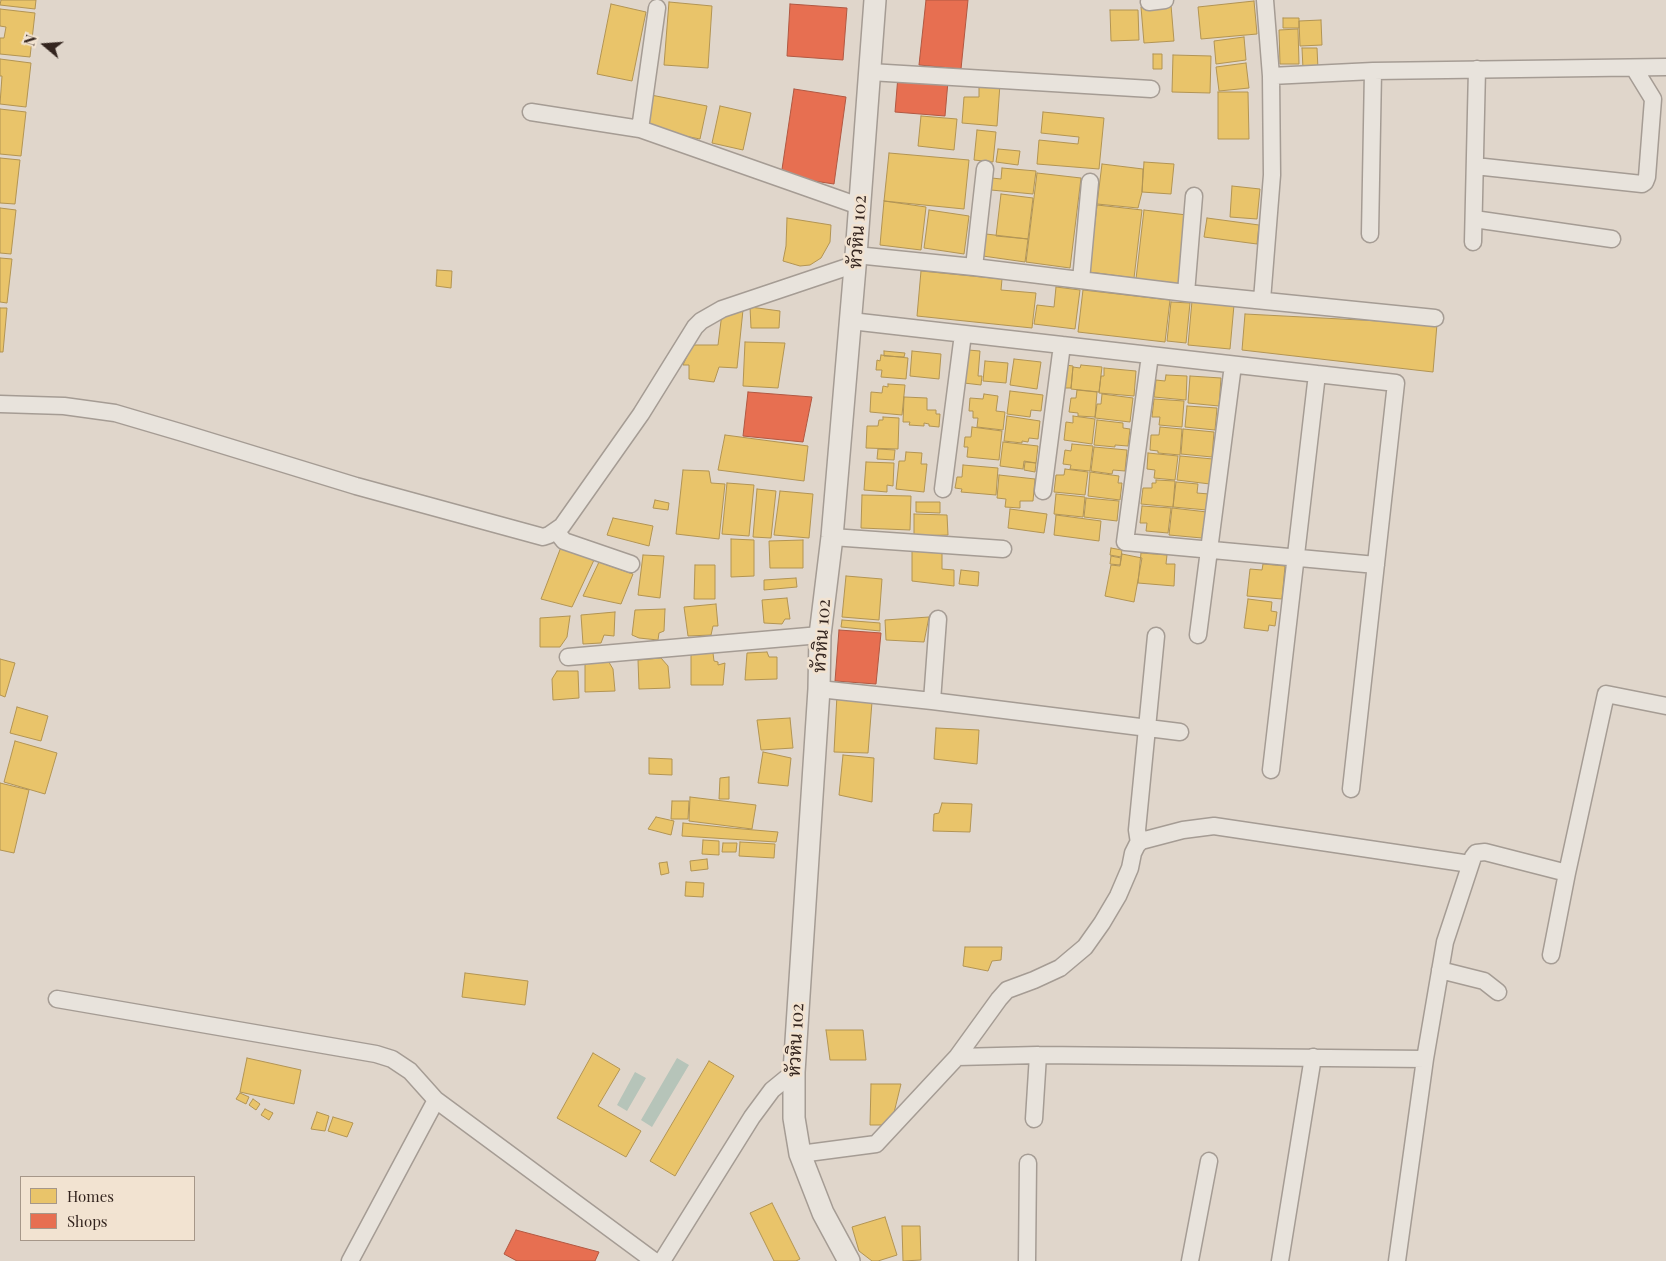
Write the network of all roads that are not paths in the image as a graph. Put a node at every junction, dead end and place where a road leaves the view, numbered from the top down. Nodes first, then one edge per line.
1 (875, 0) edge
2 (1265, 0) edge
3 (657, 8) dead end
4 (1666, 67) edge
5 (1634, 68) junction
6 (1477, 69) junction
7 (1374, 71) junction
8 (870, 72) junction
9 (1271, 76) junction
10 (1151, 89) dead end
11 (531, 112) dead end
12 (640, 129) junction
13 (1475, 166) junction
14 (985, 169) dead end
15 (1090, 182) dead end
16 (1194, 196) dead end
17 (859, 206) junction
18 (1474, 219) junction
19 (1370, 234) dead end
20 (1612, 239) dead end
21 (1473, 242) dead end
22 (856, 259) junction
23 (974, 267) junction
24 (1081, 280) junction
25 (1186, 294) junction
26 (1262, 300) junction
27 (1435, 318) dead end
28 (851, 322) junction
29 (963, 334) junction
30 (1062, 345) junction
31 (1150, 355) junction
32 (1233, 365) junction
33 (1317, 374) junction
34 (0, 404) edge
35 (943, 489) dead end
36 (1043, 491) dead end
37 (556, 531) junction
38 (832, 537) junction
39 (1004, 549) dead end
40 (1210, 550) junction
41 (1296, 558) junction
42 (631, 564) dead end
43 (1376, 565) junction
44 (938, 619) dead end
45 (820, 635) junction
46 (1198, 635) dead end
47 (1156, 636) dead end
48 (568, 657) dead end
49 (819, 689) junction
50 (932, 701) junction
51 (1666, 706) edge
52 (1146, 729) junction
53 (1180, 732) dead end
54 (1271, 770) dead end
55 (1351, 789) dead end
56 (1139, 843) junction
57 (1470, 864) junction
58 (1567, 873) junction
59 (1551, 954) dead end
60 (1440, 970) junction
61 (1498, 992) dead end
62 (57, 999) dead end
63 (1038, 1056) junction
64 (957, 1057) junction
65 (1313, 1058) junction
66 (1425, 1059) junction
67 (794, 1072) junction
68 (436, 1100) junction
69 (1034, 1119) dead end
70 (800, 1154) junction
71 (1208, 1161) dead end
72 (1028, 1163) dead end
73 (350, 1261) edge
74 (654, 1261) edge
75 (662, 1261) edge
76 (849, 1261) edge
77 (1027, 1261) edge
78 (1190, 1261) edge
79 (1280, 1261) edge
80 (1397, 1261) edge

1 - 8 street, หัวหิน 102
2 - 9 street
3 - 12 street
4 - 5 street
5 - 6 street
5 - 13 street
6 - 7 street
6 - 13 street
7 - 9 street
7 - 19 street
8 - 10 street
8 - 17 street, หัวหิน 102
9 - 26 street
11 - 12 street
12 - 17 street
13 - 18 street
14 - 23 street
15 - 24 street
16 - 25 street
17 - 22 street, หัวหิน 102
18 - 20 street
18 - 21 street
22 - 23 street
22 - 28 street, หัวหิน 102
22 - 37 street
23 - 24 street
24 - 25 street
25 - 26 street
26 - 27 street
28 - 29 street
28 - 38 street, หัวหิน 102
29 - 30 street
29 - 35 street
30 - 31 street
30 - 36 street
31 - 32 street
31 - 40 street
32 - 33 street
32 - 40 street
33 - 41 street
33 - 43 street
34 - 37 street
37 - 42 street
38 - 39 street
38 - 45 street, หัวหิน 102
40 - 41 street
40 - 46 street
41 - 43 street
41 - 54 street
43 - 55 street
44 - 50 street
45 - 48 street
45 - 49 street, หัวหิน 102
47 - 52 street
49 - 50 street
49 - 67 street, หัวหิน 102
50 - 52 street
51 - 58 street
52 - 53 street
52 - 56 street
56 - 57 street
56 - 64 street
57 - 58 street
57 - 60 street
58 - 59 street
60 - 61 street
60 - 66 street
62 - 68 street
63 - 64 street
63 - 65 street
63 - 69 street
64 - 70 street
65 - 66 street
65 - 79 street
66 - 80 street
67 - 70 street, หัวหิน 102
67 - 75 street
68 - 73 street
68 - 74 street
70 - 76 street, หัวหิน 102
71 - 78 street
72 - 77 street

